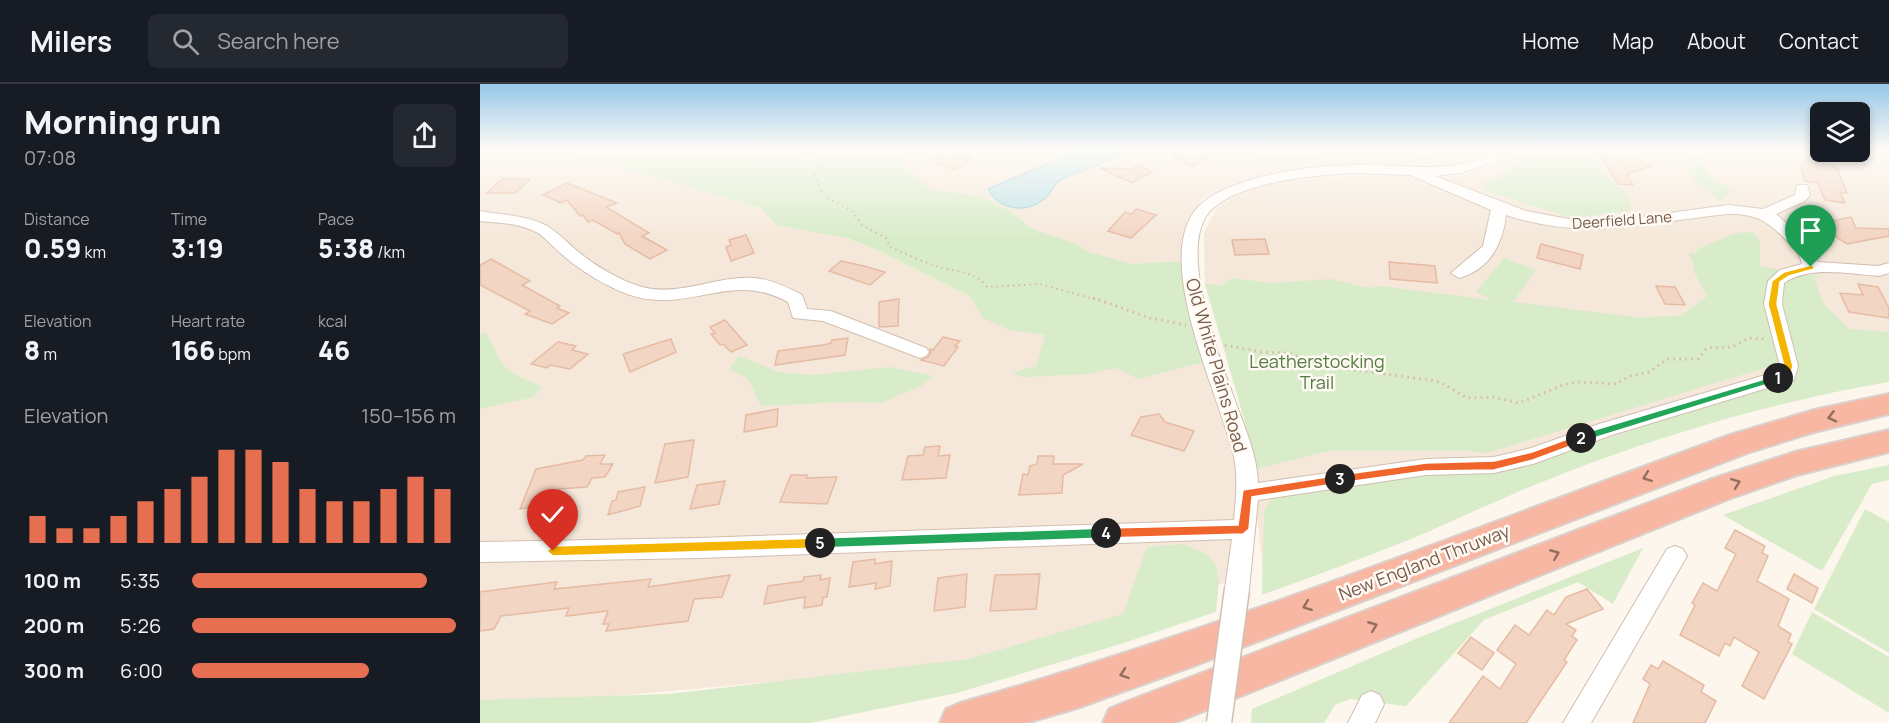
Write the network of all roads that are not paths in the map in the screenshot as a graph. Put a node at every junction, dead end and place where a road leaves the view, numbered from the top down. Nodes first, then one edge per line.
1 (1269, 179) edge
2 (1431, 179) edge
3 (1802, 188) dead end
4 (1499, 206) junction
5 (1766, 215) junction
6 (480, 216) edge
7 (1811, 267) junction
8 (1889, 268) edge
9 (1459, 273) dead end
10 (920, 352) dead end
11 (1889, 404) edge
12 (1889, 441) edge
13 (1246, 493) junction
14 (1243, 529) junction
15 (480, 552) edge
16 (1675, 556) dead end
17 (960, 723) edge
18 (1123, 723) edge
19 (1219, 723) edge
20 (1576, 723) edge

1 - 13 street, Old White Plains Road
2 - 4 street, Deerfield Lane
3 - 5 street
4 - 5 street, Deerfield Lane
4 - 9 street
5 - 7 street
6 - 10 street
7 - 8 street
7 - 13 street
11 -> 17 highway, New England Thruway
18 -> 12 highway
13 - 14 street, Old White Plains Road
14 - 15 street
14 - 19 street, Old White Plains Road, bridge
16 - 20 street

